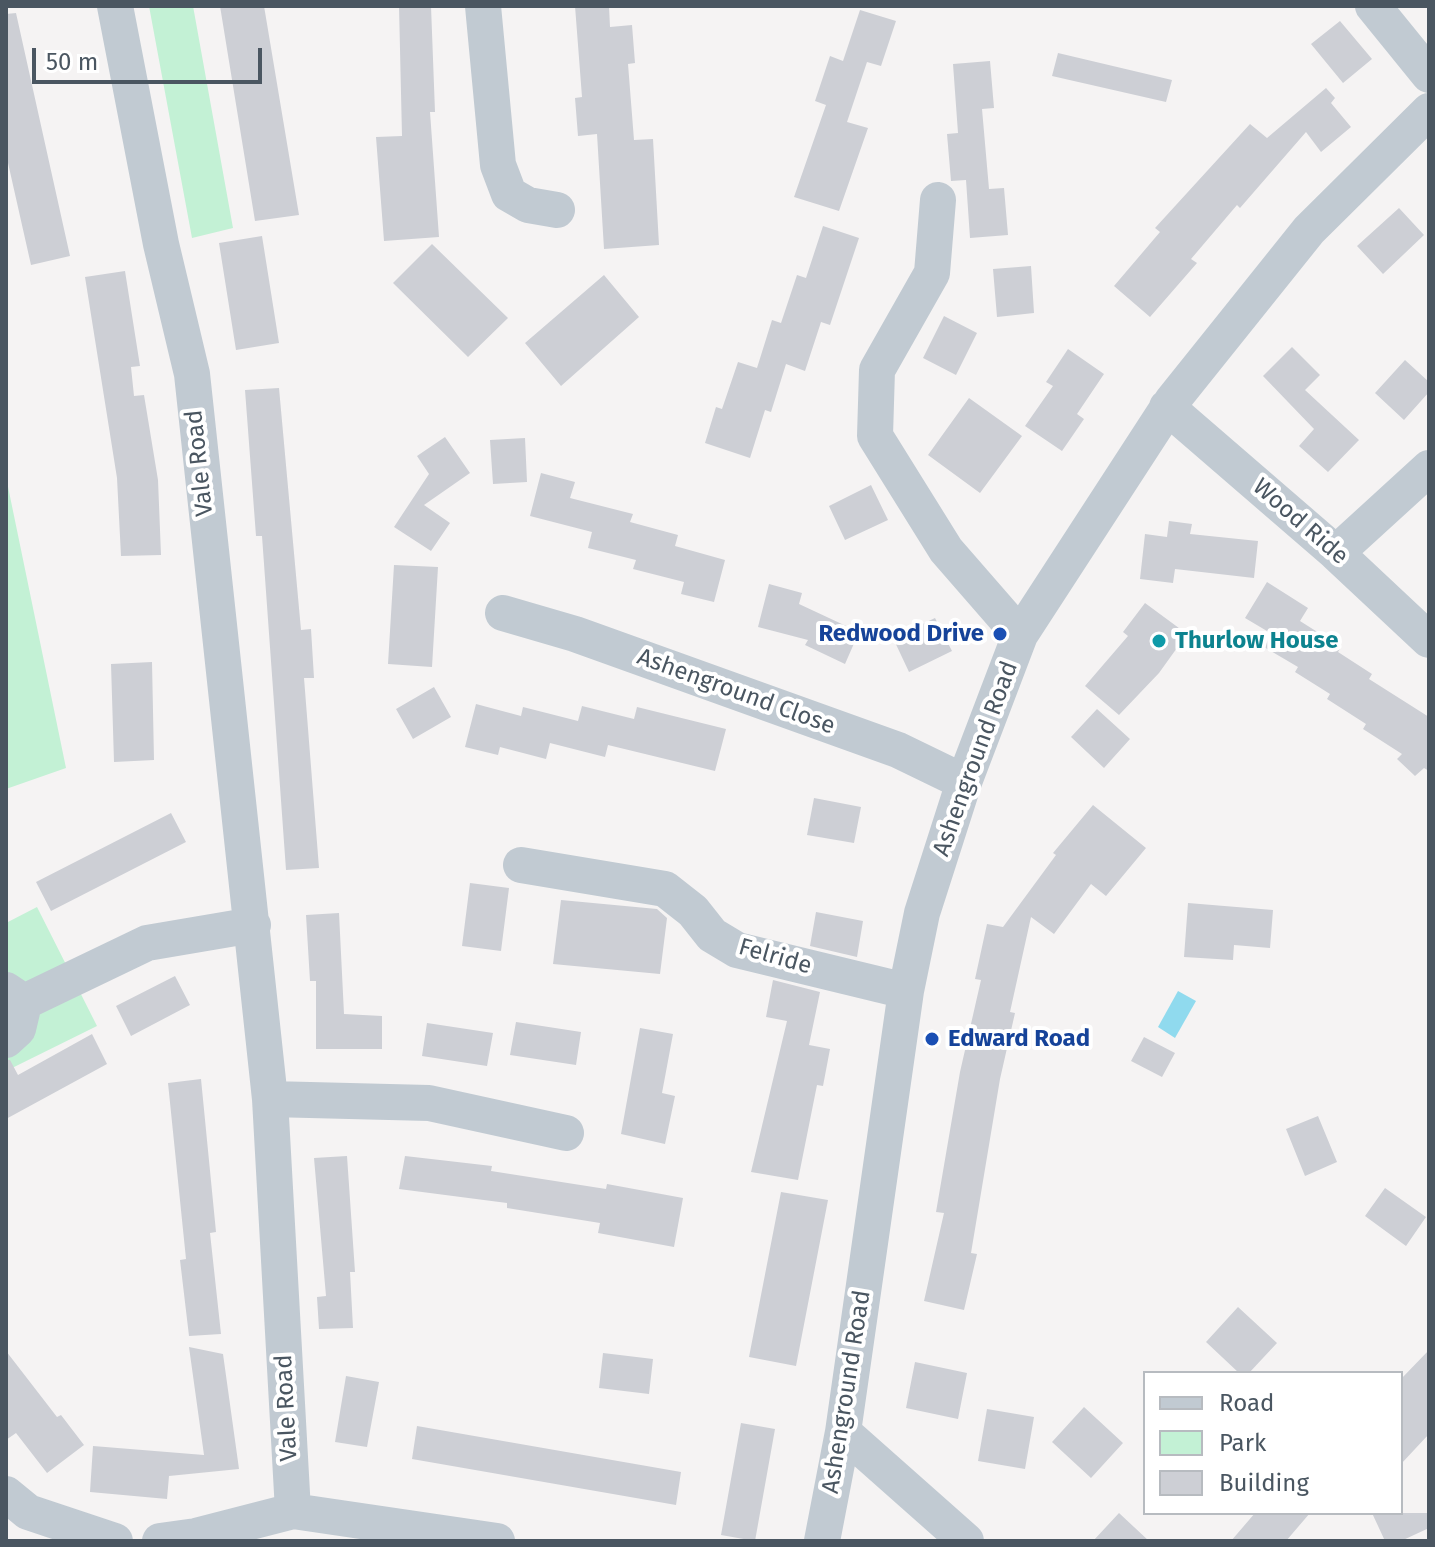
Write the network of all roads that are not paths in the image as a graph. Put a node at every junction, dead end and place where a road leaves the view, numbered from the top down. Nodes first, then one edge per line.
1 (115, 6) edge
2 (483, 6) edge
3 (1373, 6) edge
4 (1429, 75) edge
5 (1429, 111) edge
6 (938, 200) dead end
7 (557, 210) dead end
8 (1167, 407) junction
9 (1429, 468) edge
10 (1336, 553) junction
11 (503, 613) dead end
12 (1020, 635) junction
13 (1429, 640) edge
14 (964, 782) junction
15 (521, 865) dead end
16 (253, 925) junction
17 (906, 991) junction
18 (13, 997) edge
19 (6, 1040) edge
20 (270, 1099) junction
21 (566, 1133) dead end
22 (843, 1432) junction
23 (6, 1494) edge
24 (293, 1511) junction
25 (196, 1539) edge
26 (115, 1541) edge
27 (160, 1541) edge
28 (497, 1541) edge
29 (822, 1541) edge
30 (966, 1541) edge

1 - 16 street, Vale Road
2 - 7 street
3 - 4 street
5 - 8 street, Ashenground Road
6 - 12 street
8 - 10 street, Wood Ride
8 - 12 street, Ashenground Road
9 - 10 street
10 - 13 street, Wood Ride
11 - 14 street, Ashenground Close
12 - 14 street, Ashenground Road
14 - 17 street, Ashenground Road
15 - 17 street, Felride
16 - 18 street
16 - 20 street, Vale Road
17 - 22 street, Ashenground Road
18 - 19 street
20 - 21 street
20 - 24 street, Vale Road
22 - 29 street, Ashenground Road
22 - 30 street
23 - 26 street
24 - 25 street
24 - 28 street
25 - 27 street

